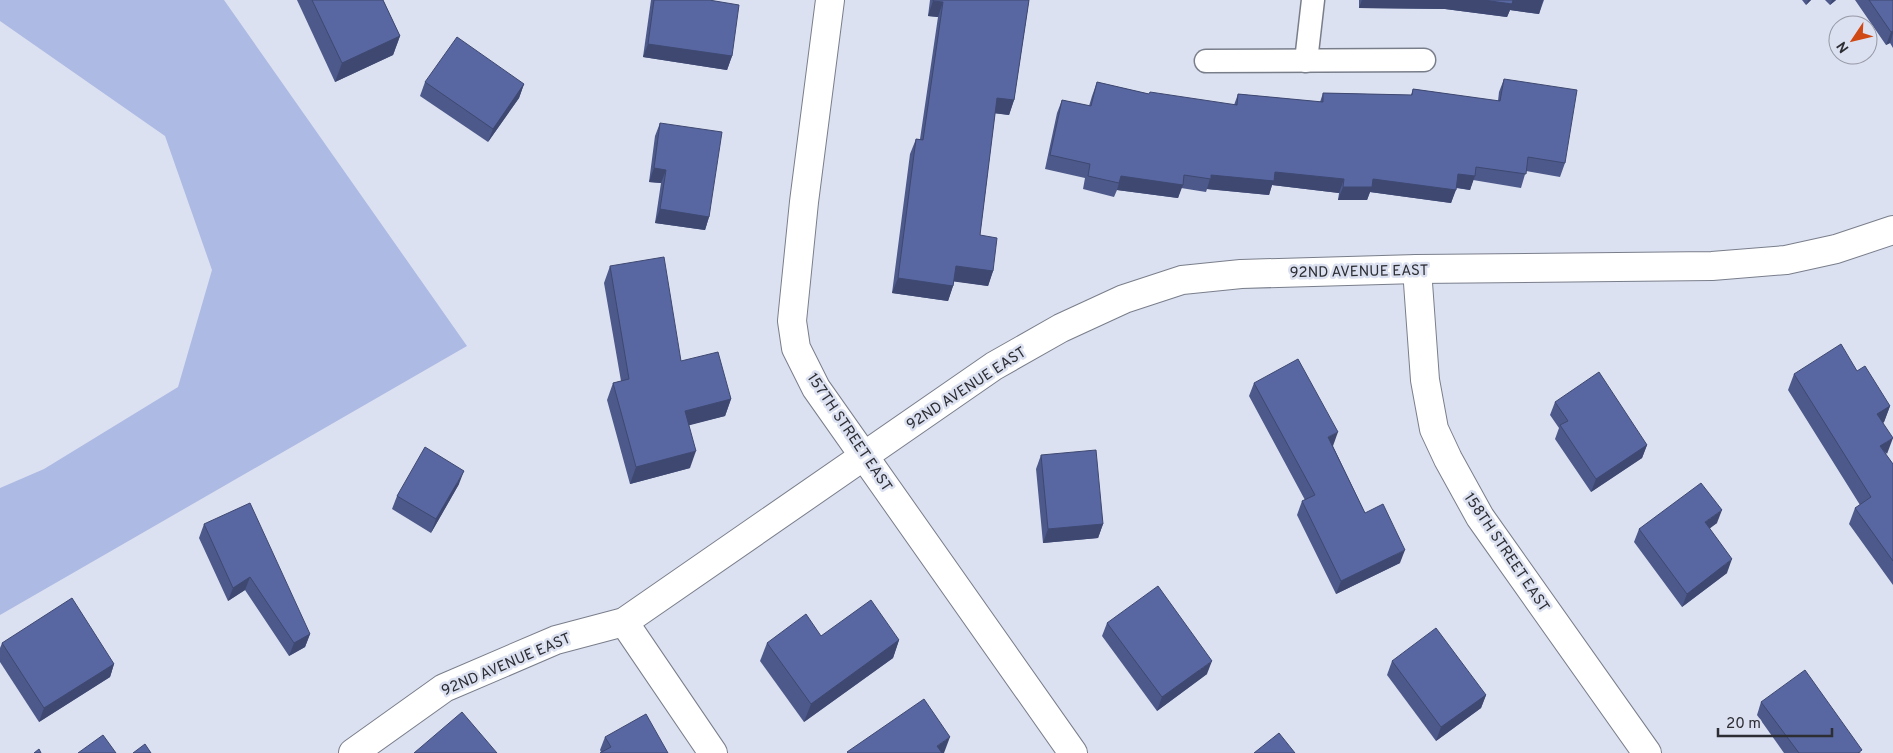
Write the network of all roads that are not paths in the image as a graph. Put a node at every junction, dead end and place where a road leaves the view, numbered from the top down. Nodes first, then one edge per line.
1 (830, 0) edge
2 (1314, 0) edge
3 (1424, 60) dead end
4 (1306, 61) junction
5 (1206, 62) dead end
6 (1892, 233) edge
7 (1417, 269) junction
8 (865, 456) junction
9 (624, 622) junction
10 (353, 753) edge
11 (713, 753) edge
12 (1073, 753) edge
13 (1647, 753) edge

1 - 8 street, 157TH STREET EAST
2 - 4 lane
3 - 4 lane
4 - 5 lane
6 - 7 street, 92ND AVENUE EAST
7 - 8 street, 92ND AVENUE EAST
7 - 13 street, 158TH STREET EAST
8 - 9 street, 92ND AVENUE EAST
8 - 12 street, 157TH STREET EAST
9 - 10 street, 92ND AVENUE EAST
9 - 11 street

